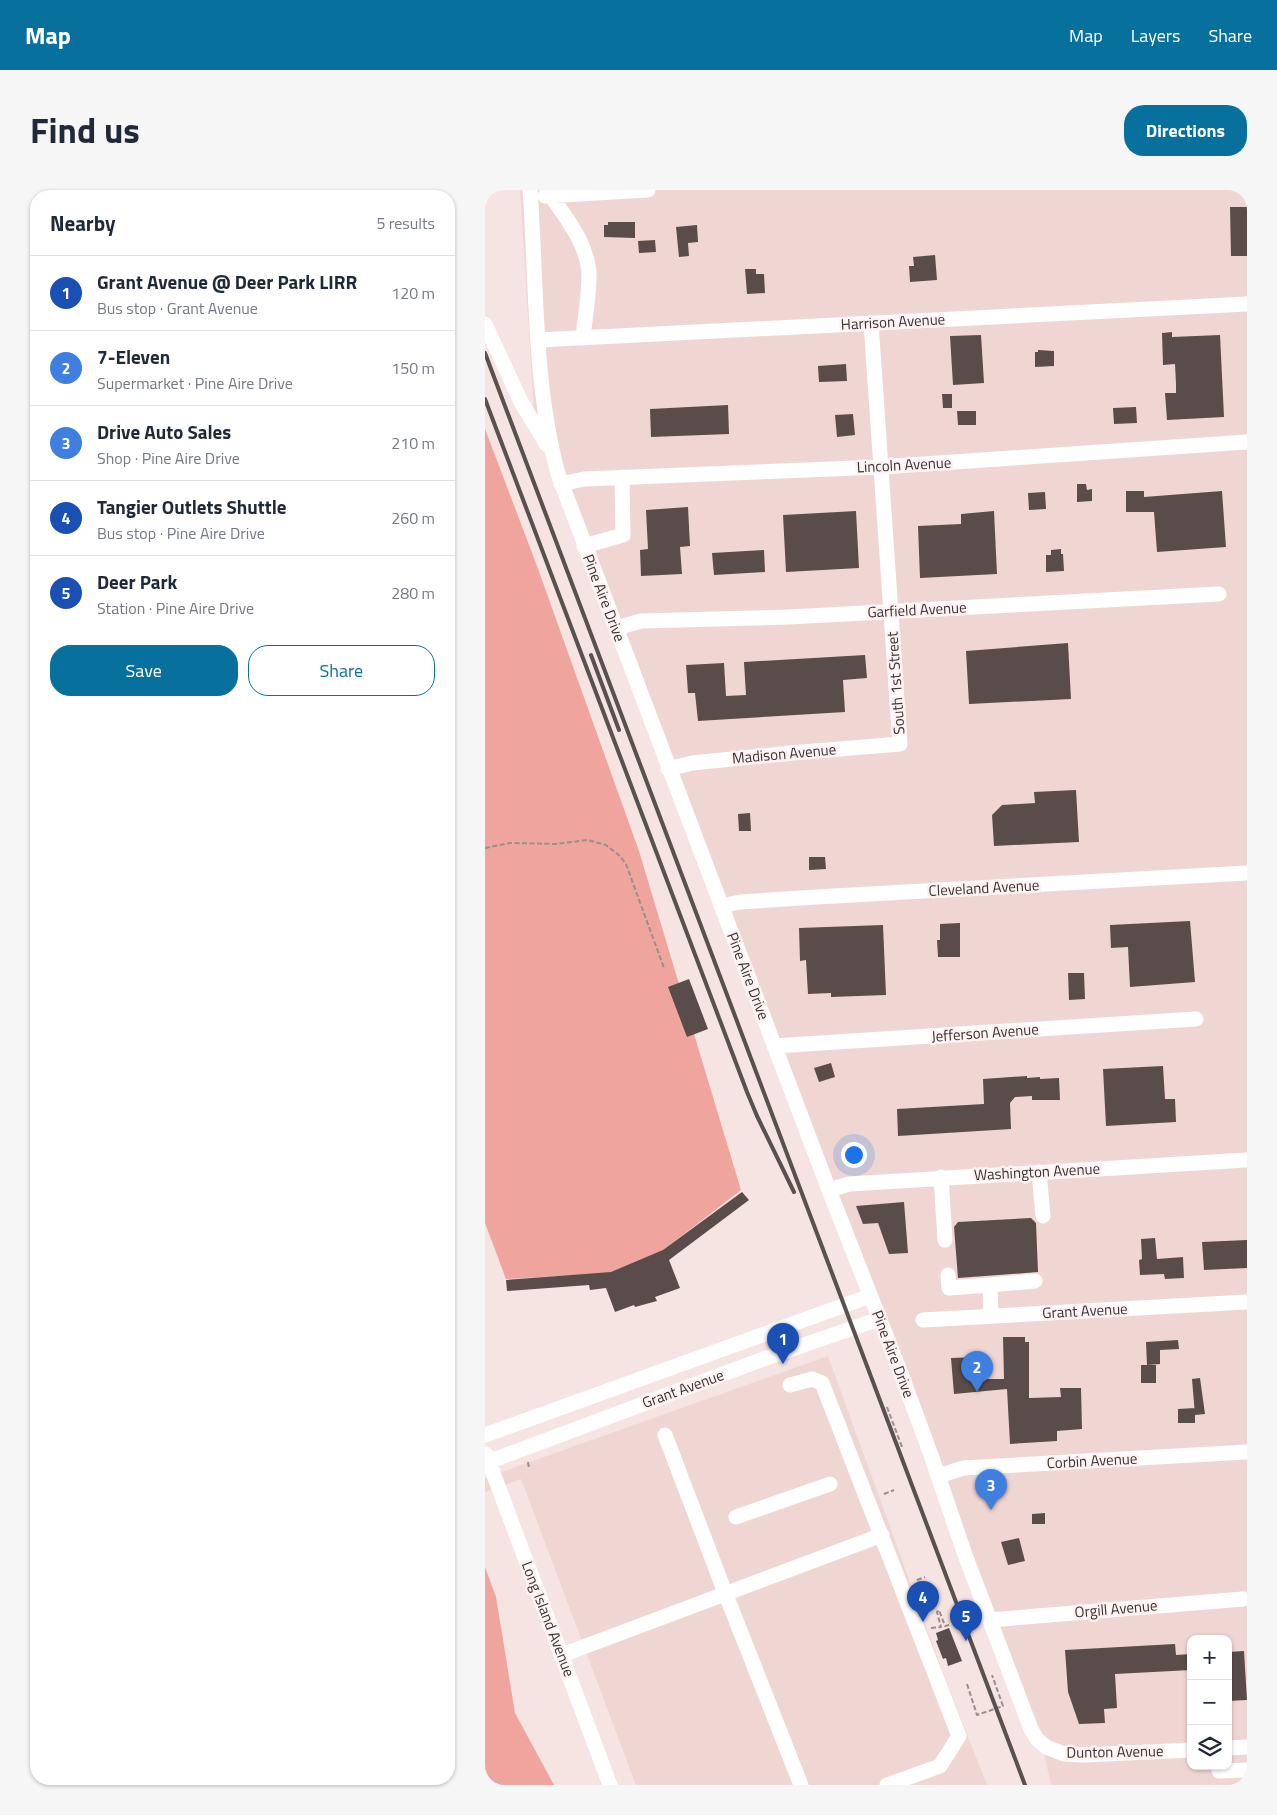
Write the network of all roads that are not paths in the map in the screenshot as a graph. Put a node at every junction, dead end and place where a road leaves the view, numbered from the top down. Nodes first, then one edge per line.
1 (648, 190) edge
2 (530, 193) edge
3 (551, 196) junction
4 (1247, 304) edge
5 (871, 323) junction
6 (485, 324) edge
7 (583, 338) junction
8 (539, 340) junction
9 (1247, 442) edge
10 (552, 453) junction
11 (881, 467) junction
12 (623, 478) junction
13 (561, 484) junction
14 (585, 546) junction
15 (1219, 594) dead end
16 (891, 611) junction
17 (615, 628) junction
18 (900, 744) joint
19 (668, 769) junction
20 (1247, 873) edge
21 (721, 906) junction
22 (1196, 1019) dead end
23 (774, 1046) junction
24 (1247, 1160) edge
25 (1039, 1172) junction
26 (941, 1177) junction
27 (829, 1190) junction
28 (1043, 1216) dead end
29 (945, 1240) dead end
30 (948, 1275) dead end
31 (1035, 1281) dead end
32 (990, 1284) junction
33 (870, 1296) junction
34 (1247, 1302) edge
35 (991, 1316) junction
36 (879, 1319) junction
37 (923, 1320) dead end
38 (790, 1385) dead end
39 (485, 1435) edge
40 (665, 1435) dead end
41 (1247, 1452) edge
42 (486, 1459) edge
43 (938, 1476) junction
44 (829, 1484) dead end
45 (736, 1517) dead end
46 (882, 1535) junction
47 (726, 1595) junction
48 (1243, 1599) dead end
49 (990, 1620) junction
50 (562, 1655) junction
51 (1042, 1744) joint
52 (1247, 1747) edge
53 (1232, 1748) edge
54 (1187, 1750) edge
55 (1247, 1770) edge
56 (1219, 1771) dead end
57 (610, 1785) edge
58 (801, 1785) edge
59 (887, 1785) edge

1 - 3 street
2 - 3 street
2 - 8 street, Pine Aire Drive
3 - 7 street
4 - 5 street, Harrison Avenue
5 - 7 street, Harrison Avenue
5 - 11 street, South 1st Street
6 - 10 street
7 - 8 street, Harrison Avenue
8 - 10 street, Pine Aire Drive
9 - 11 street, Lincoln Avenue
10 - 13 street, Pine Aire Drive
11 - 12 street, Lincoln Avenue
11 - 16 street, South 1st Street
12 - 13 street, Lincoln Avenue
12 - 14 street
13 - 14 street, Pine Aire Drive
14 - 17 street, Pine Aire Drive
15 - 16 street, Garfield Avenue
16 - 17 street, Garfield Avenue
16 - 18 street, South 1st Street
17 - 19 street, Pine Aire Drive
18 - 19 street, Madison Avenue
19 - 21 street, Pine Aire Drive
20 - 21 street, Cleveland Avenue
21 - 23 street, Pine Aire Drive
22 - 23 street, Jefferson Avenue
23 - 27 street, Pine Aire Drive
24 - 25 street, Washington Avenue
25 - 26 street, Washington Avenue
25 - 28 street
26 - 27 street, Washington Avenue
26 - 29 street
27 - 33 street, Pine Aire Drive
30 - 32 street
31 - 32 street
32 - 35 street
33 - 36 street, Pine Aire Drive
33 - 39 street, Grant Avenue
34 - 35 street, Grant Avenue
35 - 37 street, Grant Avenue
36 - 42 street, Grant Avenue
36 - 43 street, Pine Aire Drive
38 - 46 street
40 - 47 street
41 - 43 street, Corbin Avenue
42 - 50 street, Long Island Avenue
43 - 49 street, Pine Aire Drive
44 - 45 street
46 - 47 street
46 - 59 street
47 - 50 street
47 - 58 street
48 - 49 street, Orgill Avenue
49 - 51 street, Pine Aire Drive
50 - 57 street, Long Island Avenue
51 - 54 street, Dunton Avenue
52 - 53 street
55 - 56 street

